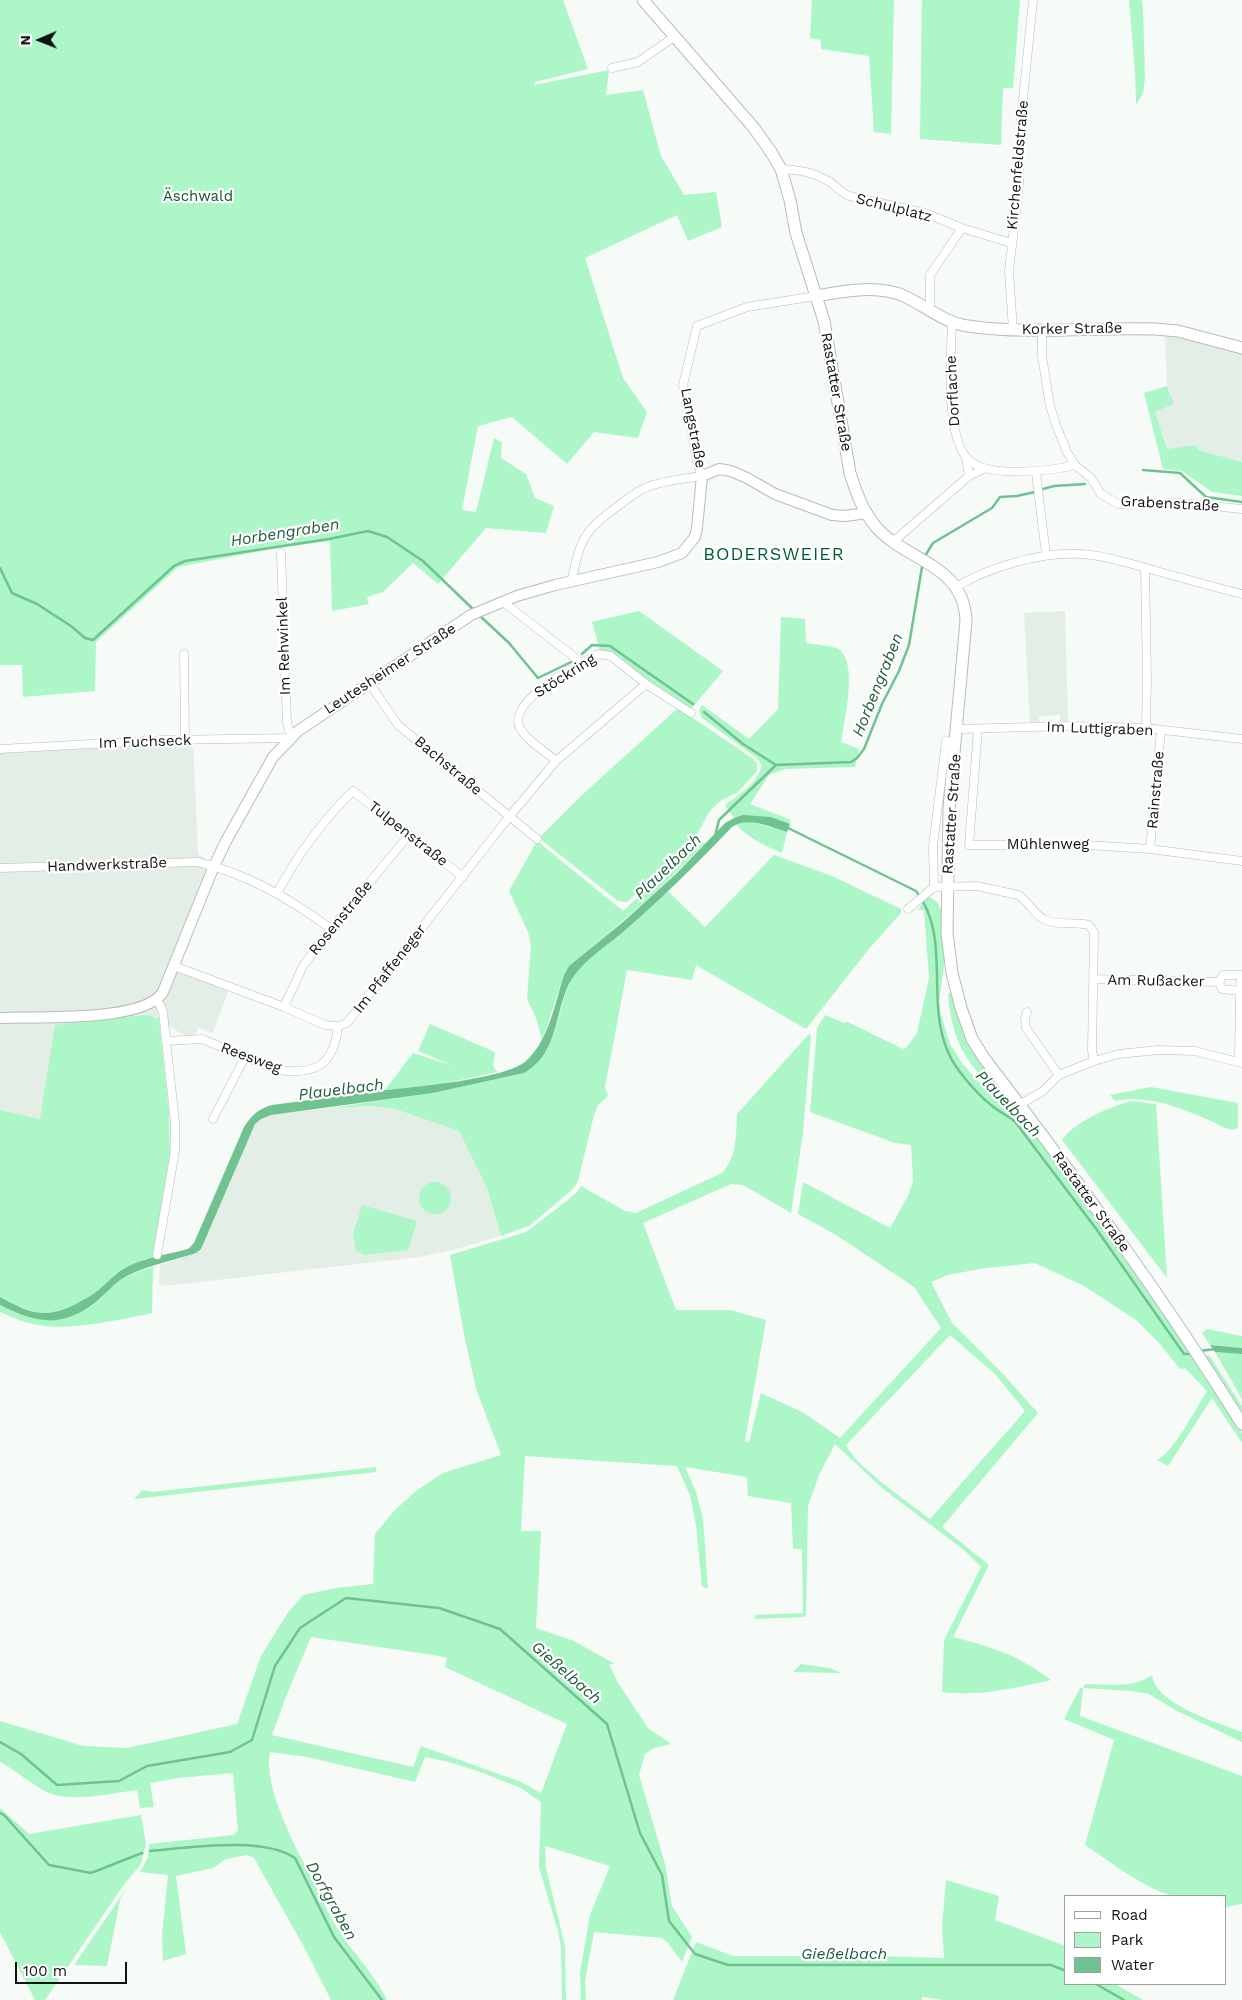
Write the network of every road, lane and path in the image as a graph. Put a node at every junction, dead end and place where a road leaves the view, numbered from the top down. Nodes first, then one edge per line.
1 (642, 0) edge
2 (1033, 0) edge
3 (674, 37) junction
4 (612, 68) dead end
5 (781, 169) junction
6 (962, 228) junction
7 (1011, 243) junction
8 (816, 296) junction
9 (930, 310) junction
10 (952, 323) junction
11 (1013, 330) junction
12 (1042, 330) junction
13 (1242, 348) edge
14 (966, 458) junction
15 (1075, 465) junction
16 (984, 468) junction
17 (1036, 472) junction
18 (702, 476) junction
19 (969, 476) junction
20 (1242, 509) edge
21 (867, 513) junction
22 (894, 541) junction
23 (281, 553) dead end
24 (1046, 556) junction
25 (1145, 568) junction
26 (572, 580) junction
27 (956, 587) junction
28 (1242, 594) edge
29 (503, 602) junction
30 (184, 654) dead end
31 (582, 663) junction
32 (370, 684) junction
33 (646, 684) junction
34 (691, 713) dead end
35 (1146, 728) junction
36 (957, 729) junction
37 (978, 729) junction
38 (1161, 730) junction
39 (291, 738) junction
40 (1242, 739) edge
41 (186, 741) junction
42 (956, 743) junction
43 (0, 749) edge
44 (556, 761) junction
45 (509, 817) junction
46 (408, 836) junction
47 (537, 839) dead end
48 (1150, 849) junction
49 (1242, 861) edge
50 (214, 866) junction
51 (0, 868) edge
52 (463, 877) junction
53 (934, 886) junction
54 (947, 886) junction
55 (277, 893) junction
56 (908, 909) dead end
57 (331, 929) junction
58 (174, 966) junction
59 (1094, 980) junction
60 (1219, 982) junction
61 (1240, 991) junction
62 (157, 999) junction
63 (284, 1007) junction
64 (1027, 1012) dead end
65 (0, 1018) edge
66 (338, 1026) junction
67 (166, 1041) junction
68 (245, 1057) junction
69 (1094, 1061) junction
70 (1241, 1062) edge
71 (1058, 1075) junction
72 (1019, 1105) junction
73 (213, 1119) dead end
74 (157, 1255) dead end
75 (1242, 1424) edge

1 - 3 main road, Rastatter Straße
2 - 7 street, Kirchenfeldstraße
3 - 4 street
3 - 5 main road, Rastatter Straße
5 - 6 street, Schulplatz
5 - 8 main road, Rastatter Straße
6 - 7 street, Schulplatz
6 - 9 street
7 - 11 street, Kirchenfeldstraße
8 - 9 main road, Korker Straße
8 - 18 street, Langstraße
8 - 21 main road, Rastatter Straße
9 - 10 main road, Korker Straße
10 - 11 main road, Korker Straße
10 - 14 street, Dorflache
11 - 12 main road, Korker Straße
12 - 13 main road, Korker Straße
12 - 15 street, Grabenstraße
14 - 16 street
14 - 19 street, Dorflache
15 - 17 street
15 - 20 street, Grabenstraße
16 - 17 street
16 - 19 street
17 - 24 street
18 - 21 street
18 - 26 street
18 - 26 street, Leutesheimer Straße
19 - 22 street
21 - 22 main road, Rastatter Straße
22 - 27 main road, Rastatter Straße
23 - 39 street, Im Rehwinkel
24 - 25 street
24 - 27 street
25 - 28 street
25 - 35 street
26 - 29 street, Leutesheimer Straße
27 - 36 main road, Rastatter Straße
29 - 31 street
29 - 32 street, Leutesheimer Straße
30 - 41 street
31 - 33 street, Stöckring
31 - 44 street, Stöckring
32 - 39 street, Leutesheimer Straße
32 - 45 street, Bachstraße
33 - 34 street, Stöckring
33 - 44 street
35 - 37 street, Im Luttigraben
35 - 38 street, Im Luttigraben
36 - 37 street, Im Luttigraben
36 - 42 main road, Rastatter Straße
37 - 48 street, Mühlenweg
38 - 40 street, Im Luttigraben
38 - 48 street, Rainstraße
39 - 41 street, Im Fuchseck
39 - 50 street, Leutesheimer Straße
41 - 43 street, Im Fuchseck
42 - 53 street, Rastatter Straße
42 - 54 main road, Rastatter Straße
44 - 45 street
45 - 47 street, Bachstraße
45 - 52 street, Im Pfaffeneger
46 - 52 street, Tulpenstraße
46 - 55 street, Tulpenstraße
46 - 57 street, Rosenstraße
48 - 49 street, Mühlenweg
50 - 51 street, Handwerkstraße
50 - 55 street, Handwerkstraße
50 - 58 street, Leutesheimer Straße
52 - 66 street, Im Pfaffeneger
53 - 54 street, Rastatter Straße
53 - 56 street
54 - 59 street, Am Rußacker
54 - 72 main road, Rastatter Straße
55 - 57 street, Handwerkstraße
57 - 63 street, Rosenstraße
58 - 62 street, Leutesheimer Straße
58 - 63 street
59 - 60 street, Am Rußacker
59 - 69 street, Am Rußacker
60 - 61 street, Am Rußacker
60 - 61 street, Am Rußacker
61 - 70 street
62 - 65 street
62 - 67 street
63 - 66 street
64 - 71 street
66 - 68 street, Reesweg
67 - 68 street, Reesweg
67 - 74 street
68 - 73 street
69 - 70 street
69 - 71 street
71 - 72 street
72 - 75 main road, Rastatter Straße

